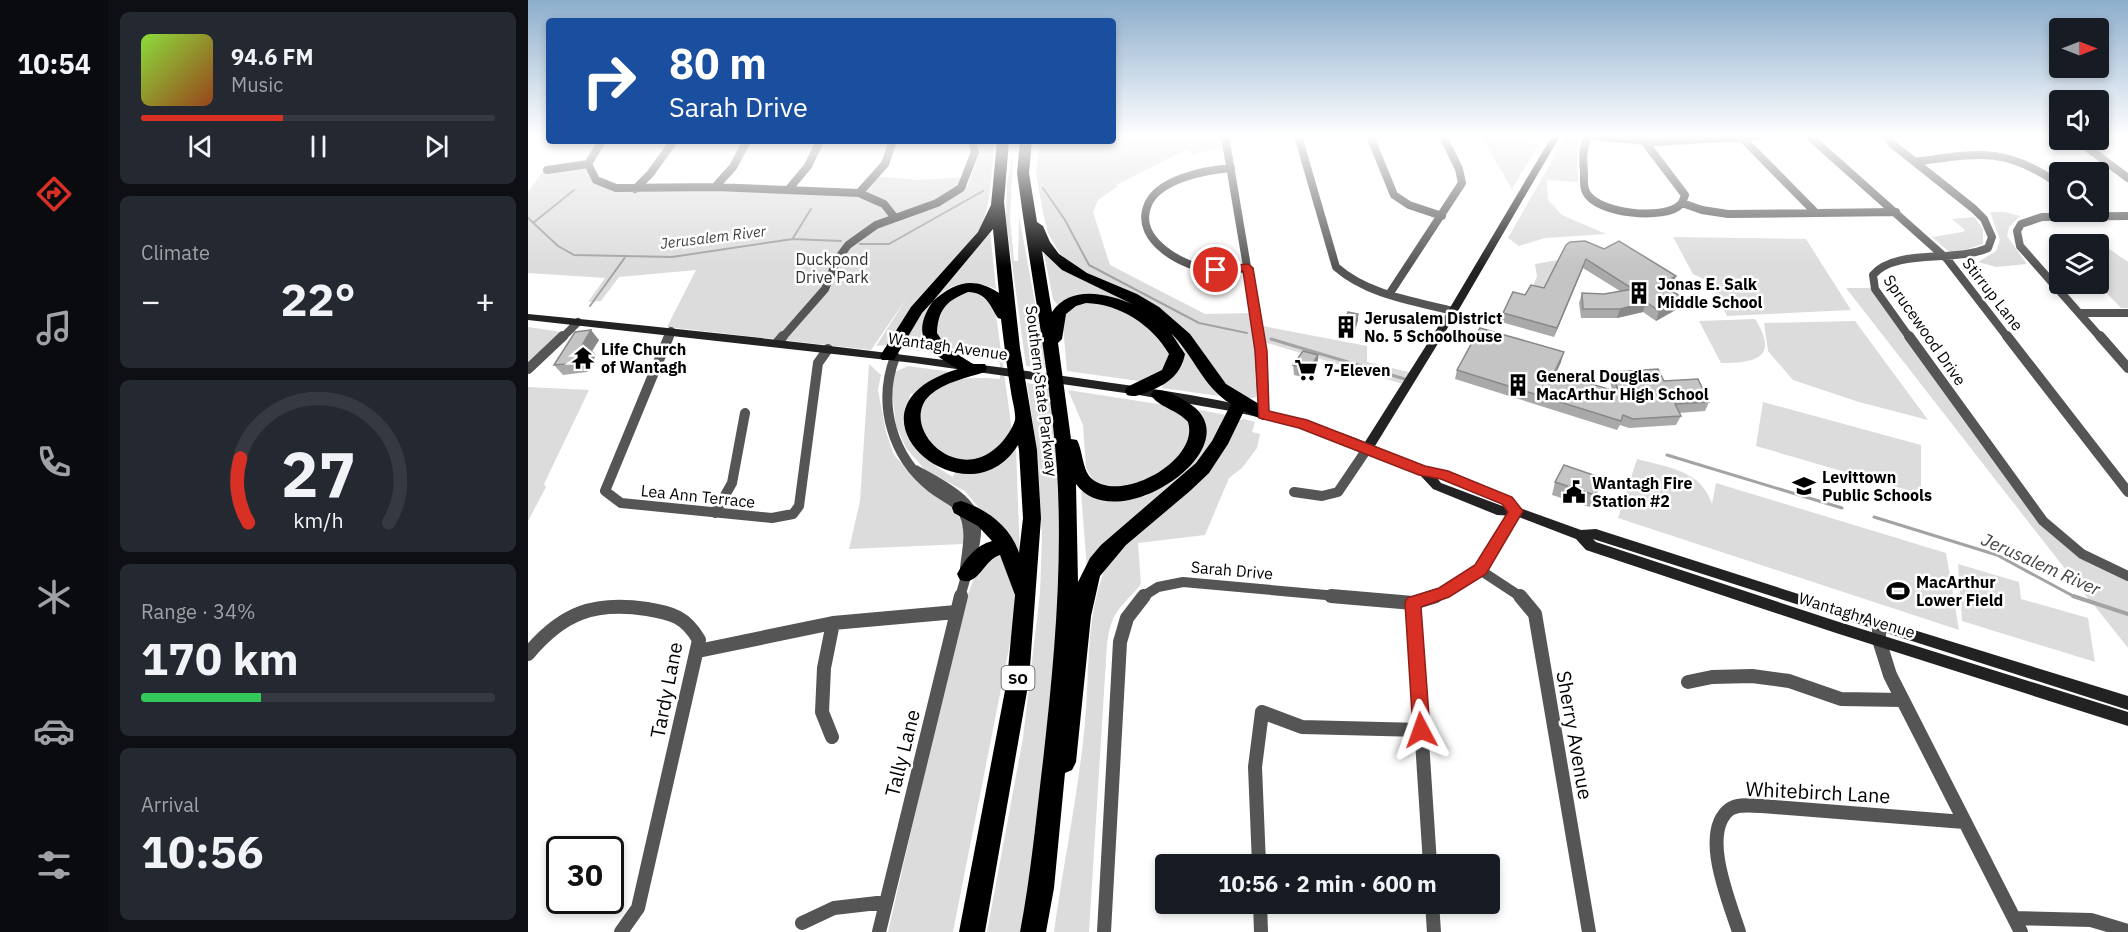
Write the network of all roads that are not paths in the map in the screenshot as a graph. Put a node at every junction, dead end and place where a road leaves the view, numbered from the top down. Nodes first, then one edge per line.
1 (595, 179) edge
2 (645, 179) edge
3 (722, 179) edge
4 (797, 179) edge
5 (872, 179) edge
6 (966, 179) edge
7 (999, 179) edge
8 (1024, 179) edge
9 (1026, 179) edge
10 (1184, 179) edge
11 (1233, 179) edge
12 (1311, 179) edge
13 (1388, 179) edge
14 (1461, 179) edge
15 (1530, 179) edge
16 (1584, 179) edge
17 (1674, 179) edge
18 (1783, 179) edge
19 (1859, 179) edge
20 (1937, 179) edge
21 (715, 187) junction
22 (635, 189) junction
23 (788, 190) junction
24 (859, 193) junction
25 (1682, 203) junction
26 (997, 205) junction
27 (1896, 212) junction
28 (1816, 213) junction
29 (2109, 215) edge
30 (1442, 216) junction
31 (2128, 216) edge
32 (2049, 217) edge
33 (895, 218) junction
34 (1947, 259) junction
35 (1248, 268) junction
36 (1390, 293) junction
37 (1453, 311) junction
38 (2079, 313) junction
39 (2128, 313) edge
40 (528, 317) edge
41 (578, 322) junction
42 (671, 331) junction
43 (778, 342) junction
44 (1012, 348) junction
45 (828, 349) junction
46 (891, 356) junction
47 (1052, 365) junction
48 (972, 367) junction
49 (2128, 368) edge
50 (528, 369) edge
51 (1133, 391) junction
52 (1057, 395) junction
53 (1159, 395) junction
54 (1236, 409) junction
55 (745, 413) dead end
56 (1263, 414) junction
57 (1023, 420) junction
58 (1367, 449) junction
59 (1294, 492) dead end
60 (2128, 492) edge
61 (967, 510) junction
62 (1516, 511) junction
63 (715, 513) junction
64 (1010, 551) junction
65 (1480, 570) junction
66 (2128, 576) edge
67 (965, 579) junction
68 (1413, 603) junction
69 (1026, 604) junction
70 (956, 612) junction
71 (833, 623) junction
72 (1879, 632) junction
73 (698, 651) junction
74 (528, 654) edge
75 (1688, 682) dead end
76 (1902, 700) junction
77 (2128, 703) edge
78 (2128, 719) edge
79 (1421, 730) junction
80 (832, 737) dead end
81 (1964, 822) junction
82 (1259, 854) edge
83 (1429, 854) edge
84 (1041, 888) junction
85 (886, 902) junction
86 (638, 908) junction
87 (1260, 914) edge
88 (1433, 914) edge
89 (802, 923) dead end
90 (2018, 925) edge
91 (2128, 931) edge
92 (621, 932) edge
93 (631, 932) edge
94 (879, 932) edge
95 (972, 932) edge
96 (1033, 932) edge
97 (1104, 932) edge
98 (1261, 932) edge
99 (1434, 932) edge
100 (1589, 932) edge
101 (1739, 932) edge

1 - 22 street
2 - 22 street
3 - 21 street
4 - 23 street
5 - 24 street
6 - 33 street
7 - 26 highway, Southern State Parkway / SO
8 - 47 highway, Southern State Parkway
9 - 56 highway
10 - 35 street
11 - 35 street
12 - 36 street
13 - 30 street
14 - 30 street
15 - 37 main road
16 - 25 street
17 - 25 street
18 - 28 street
19 - 27 street, Stirrup Lane
20 - 34 street, Sprucewood Drive
21 - 22 street
21 - 23 street
23 - 24 street
24 - 33 street
25 - 28 street
26 - 44 highway, Southern State Parkway / SO
26 - 46 highway
27 - 28 street
27 - 34 street, Stirrup Lane
29 - 31 street
30 - 36 street
32 - 38 street
33 - 43 street
34 - 60 street, Stirrup Lane
34 - 66 street, Sprucewood Drive
35 - 56 street
36 - 37 street
37 - 58 main road
38 - 39 street
38 - 49 street
40 - 41 main road, Wantagh Avenue
41 - 42 main road, Wantagh Avenue
41 - 50 street
42 - 43 main road, Wantagh Avenue
42 - 63 street, Lea Ann Terrace
43 - 45 main road, Wantagh Avenue
44 - 48 highway
44 - 57 highway, Southern State Parkway / SO
45 - 46 main road, Wantagh Avenue
45 - 63 street, Lea Ann Terrace
46 - 48 main road, Wantagh Avenue
46 - 61 street
47 - 51 highway
47 - 52 highway, Southern State Parkway
48 - 51 main road, Wantagh Avenue
48 - 57 highway
51 - 53 main road, Wantagh Avenue
52 - 53 highway
52 - 84 highway, Southern State Parkway
53 - 54 main road, Wantagh Avenue
54 - 56 main road, Wantagh Avenue
54 - 84 highway
55 - 63 street
56 - 58 main road, Wantagh Avenue
57 - 69 highway, Southern State Parkway / SO
58 - 59 street
58 - 62 main road, Wantagh Avenue
61 - 64 highway
61 - 67 street, Tally Lane
62 - 65 street, Sarah Drive
62 - 72 main road, Wantagh Avenue
64 - 67 highway
64 - 69 highway
65 - 68 street, Sarah Drive
65 - 100 street, Sherry Avenue
67 - 70 street, Tally Lane
68 - 79 street
68 - 97 street, Sarah Drive
69 - 95 highway, Southern State Parkway / SO
70 - 71 street
70 - 85 street, Tally Lane
71 - 73 street
71 - 80 street
72 - 76 street
72 - 77 main road, Wantagh Avenue
72 - 78 main road, Wantagh Avenue
73 - 74 street, Tardy Lane
73 - 86 street, Tardy Lane
75 - 76 street
76 - 81 street
79 - 82 street
79 - 83 street
81 - 90 street
81 - 101 street, Whitebirch Lane
84 - 96 highway, Southern State Parkway
85 - 89 street
85 - 94 street, Tally Lane
86 - 92 street, Tardy Lane
86 - 93 street, Tardy Lane
87 - 98 street
88 - 99 street
90 - 91 street

